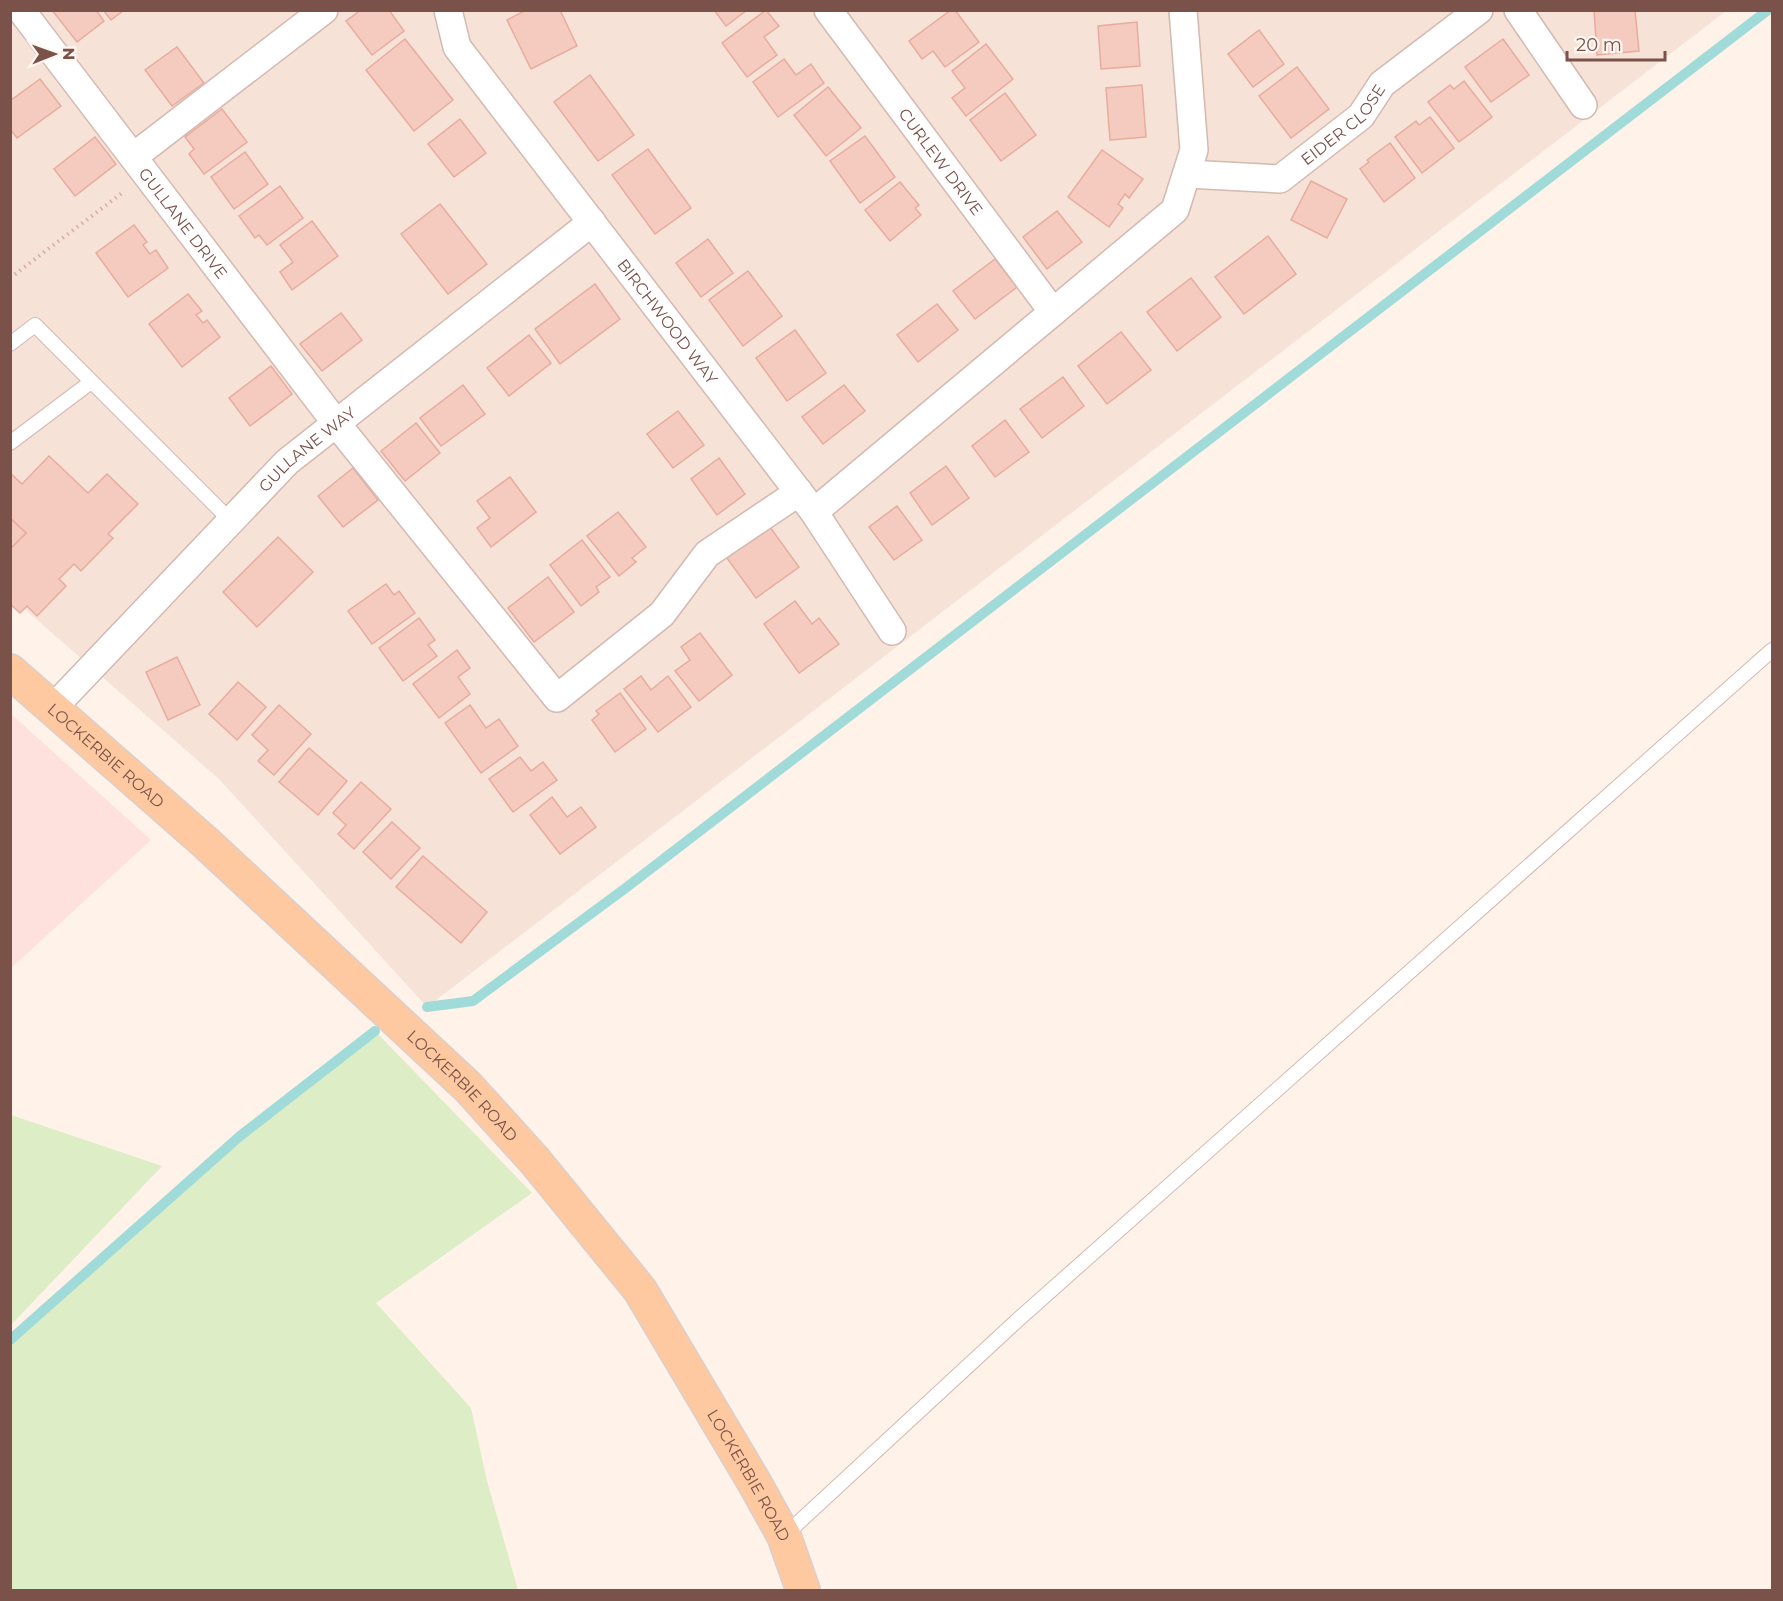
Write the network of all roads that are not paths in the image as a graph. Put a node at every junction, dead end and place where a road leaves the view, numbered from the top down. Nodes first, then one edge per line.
1 (21, 10) edge
2 (324, 10) edge
3 (447, 10) edge
4 (828, 10) edge
5 (1183, 10) edge
6 (1479, 10) edge
7 (1518, 10) edge
8 (1583, 105) dead end
9 (140, 166) junction
10 (1187, 174) junction
11 (592, 222) junction
12 (1053, 312) junction
13 (10, 344) edge
14 (92, 382) junction
15 (336, 423) junction
16 (10, 443) edge
17 (806, 502) junction
18 (231, 520) junction
19 (892, 631) dead end
20 (1773, 650) edge
21 (10, 671) edge
22 (53, 708) junction
23 (783, 1536) junction
24 (803, 1590) edge

1 - 9 street
2 - 9 street, GULLANE DRIVE
3 - 11 street, BIRCHWOOD WAY
4 - 12 street, CURLEW DRIVE
5 - 10 street
6 - 10 street, EIDER CLOSE
7 - 8 street
9 - 15 street, GULLANE DRIVE
10 - 12 street
11 - 15 street, GULLANE WAY
11 - 17 street, BIRCHWOOD WAY
12 - 17 street
13 - 14 lane
14 - 16 lane
14 - 18 lane
15 - 17 street, GULLANE DRIVE
15 - 18 street, GULLANE WAY
17 - 19 street, BIRCHWOOD WAY
18 - 22 street, GULLANE WAY
20 - 23 lane
21 - 22 main road, LOCKERBIE ROAD
22 - 23 main road, LOCKERBIE ROAD
23 - 24 main road, LOCKERBIE ROAD

